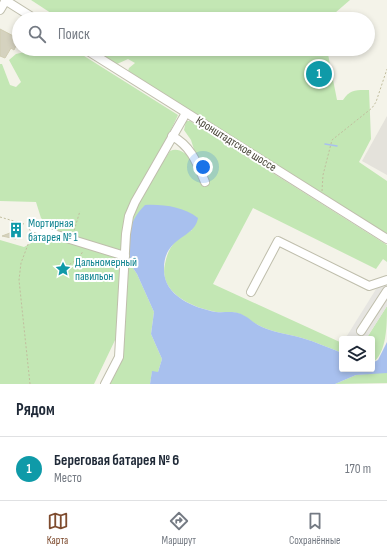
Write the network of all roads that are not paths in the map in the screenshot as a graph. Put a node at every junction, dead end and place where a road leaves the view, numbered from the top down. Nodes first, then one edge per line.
1 (5, 0) edge
2 (0, 10) edge
3 (24, 12) edge
4 (96, 56) edge
5 (186, 113) junction
6 (172, 136) junction
7 (205, 182) dead end
8 (34, 228) road end
9 (387, 239) edge
10 (125, 256) junction
11 (387, 280) edge
12 (387, 291) edge
13 (251, 292) dead end
14 (361, 331) dead end
15 (105, 384) edge

1 - 2 street
1 - 3 street
4 - 5 street, Кронштадтское шоссе
5 - 6 street
5 - 9 street, Кронштадтское шоссе
6 - 7 street
6 - 10 street
8 - 10 street
10 - 15 street
11 - 13 street
12 - 14 street

